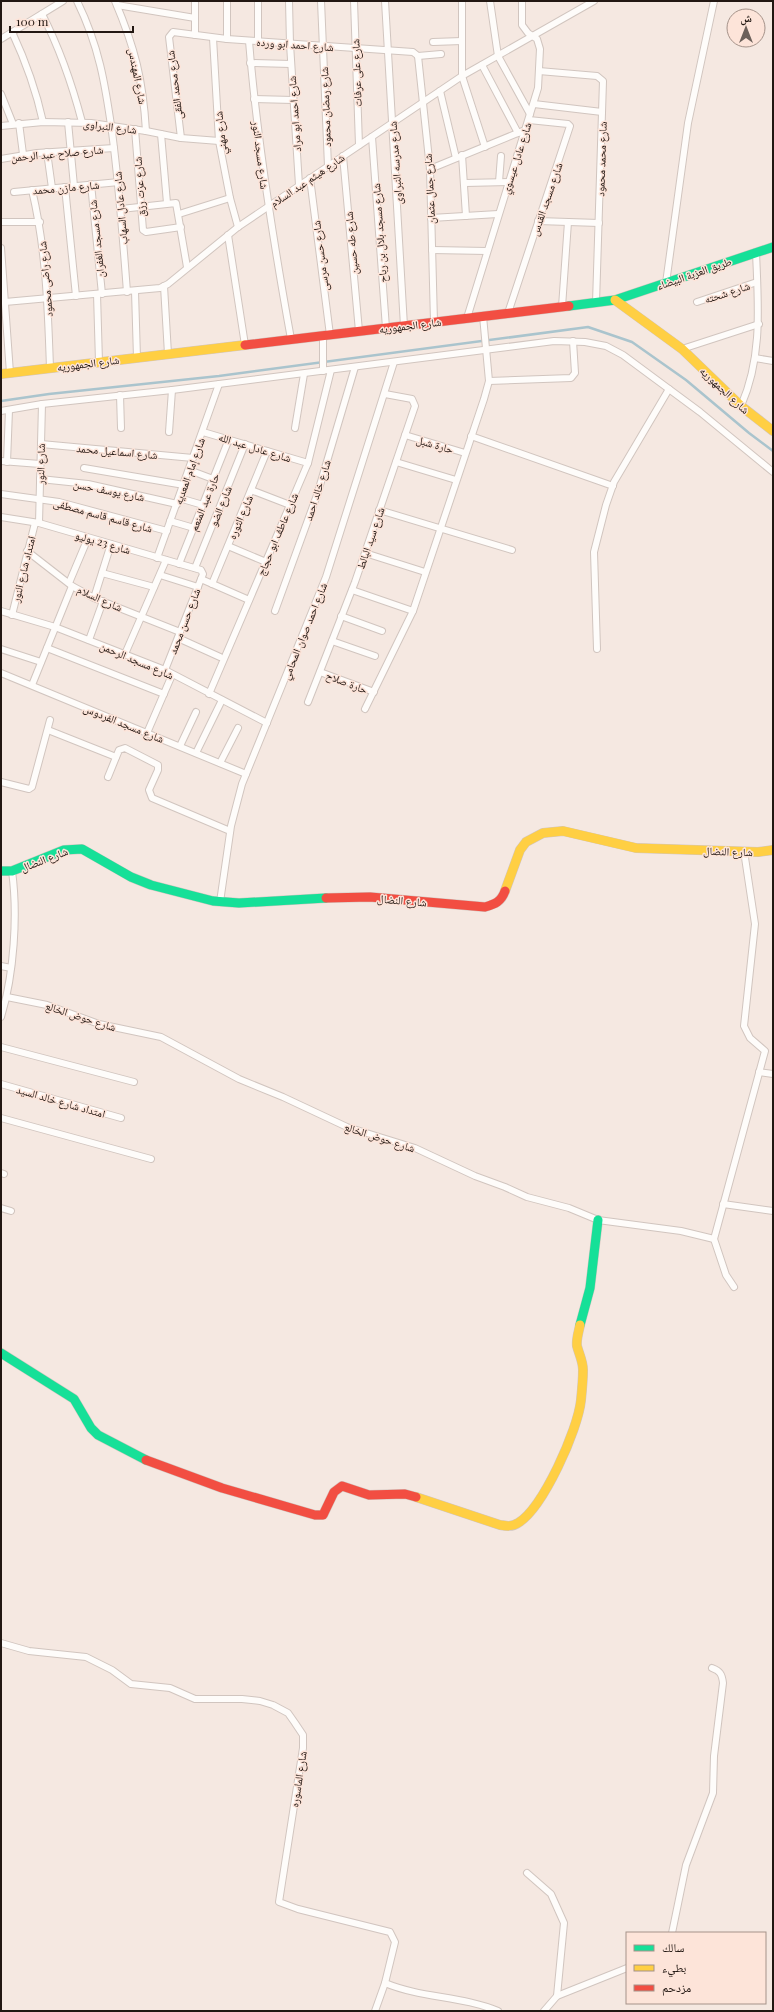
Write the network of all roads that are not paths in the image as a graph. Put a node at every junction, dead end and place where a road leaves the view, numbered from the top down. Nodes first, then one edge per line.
1 (63, 1) edge
2 (77, 1) edge
3 (195, 1) edge
4 (227, 1) edge
5 (258, 1) edge
6 (289, 1) edge
7 (322, 1) edge
8 (354, 1) edge
9 (385, 1) edge
10 (462, 1) edge
11 (490, 1) edge
12 (522, 1) edge
13 (594, 1) edge
14 (714, 1) edge
15 (116, 3) edge
16 (42, 14) junction
17 (195, 18) junction
18 (12, 32) junction
19 (171, 32) joint
20 (195, 35) junction
21 (533, 36) junction
22 (212, 38) junction
23 (1, 39) edge
24 (227, 40) junction
25 (248, 41) junction
26 (462, 41) junction
27 (258, 42) junction
28 (433, 42) dead end
29 (290, 44) junction
30 (323, 46) junction
31 (356, 48) junction
32 (387, 51) junction
33 (441, 54) dead end
34 (418, 56) junction
35 (498, 56) junction
36 (250, 63) junction
37 (291, 64) junction
38 (482, 65) junction
39 (539, 71) junction
40 (462, 76) junction
41 (440, 91) junction
42 (1, 94) edge
43 (254, 99) junction
44 (294, 100) junction
45 (423, 103) junction
46 (534, 104) junction
47 (602, 112) junction
48 (529, 117) junction
49 (43, 122) junction
50 (68, 122) junction
51 (82, 122) junction
52 (16, 123) junction
53 (393, 124) junction
54 (111, 125) junction
55 (1, 126) edge
56 (135, 130) junction
57 (525, 130) junction
58 (146, 131) junction
59 (518, 133) junction
60 (161, 134) junction
61 (372, 137) junction
62 (181, 138) junction
63 (219, 141) junction
64 (359, 145) junction
65 (485, 146) junction
66 (114, 148) junction
67 (70, 150) junction
68 (47, 152) junction
69 (23, 154) junction
70 (343, 156) junction
71 (459, 156) junction
72 (501, 156) dead end
73 (1, 159) edge
74 (328, 166) junction
75 (430, 169) junction
76 (310, 178) junction
77 (119, 182) junction
78 (465, 182) junction
79 (499, 182) junction
80 (508, 182) junction
81 (91, 184) junction
82 (299, 185) junction
83 (74, 186) junction
84 (65, 187) junction
85 (52, 188) junction
86 (32, 190) junction
87 (14, 192) dead end
88 (230, 198) junction
89 (167, 203) junction
90 (140, 206) junction
91 (267, 207) junction
92 (121, 209) junction
93 (179, 214) junction
94 (498, 214) junction
95 (466, 216) junction
96 (431, 218) junction
97 (538, 221) junction
98 (1, 222) edge
99 (40, 222) junction
100 (568, 222) junction
101 (599, 223) junction
102 (181, 227) junction
103 (238, 227) junction
104 (228, 235) junction
105 (773, 247) edge
106 (1, 248) edge
107 (432, 250) junction
108 (487, 251) junction
109 (756, 252) junction
110 (2, 264) edge
111 (187, 268) junction
112 (757, 282) junction
113 (666, 283) junction
114 (164, 286) junction
115 (135, 291) junction
116 (127, 292) junction
117 (100, 294) junction
118 (76, 296) junction
119 (48, 298) junction
120 (615, 300) junction
121 (5, 302) junction
122 (697, 302) dead end
123 (596, 303) junction
124 (562, 307) junction
125 (508, 313) junction
126 (467, 318) junction
127 (483, 319) junction
128 (434, 322) junction
129 (759, 324) junction
130 (404, 326) junction
131 (386, 328) junction
132 (359, 331) junction
133 (326, 337) junction
134 (291, 339) junction
135 (573, 341) junction
136 (245, 345) junction
137 (486, 347) junction
138 (682, 349) junction
139 (168, 354) junction
140 (137, 358) junction
141 (755, 358) junction
142 (773, 361) edge
143 (99, 362) junction
144 (394, 362) junction
145 (355, 367) junction
146 (50, 368) junction
147 (323, 368) junction
148 (331, 370) junction
149 (5, 373) edge
150 (304, 374) junction
151 (489, 381) junction
152 (219, 384) junction
153 (669, 389) junction
154 (172, 390) junction
155 (385, 394) junction
156 (120, 395) junction
157 (42, 404) junction
158 (741, 406) junction
159 (9, 410) junction
160 (1, 411) edge
161 (121, 428) dead end
162 (295, 428) dead end
163 (773, 431) edge
164 (169, 432) dead end
165 (203, 432) junction
166 (405, 435) junction
167 (471, 436) junction
168 (229, 440) junction
169 (41, 444) junction
170 (245, 444) junction
171 (267, 451) junction
172 (465, 453) junction
173 (193, 458) junction
174 (4, 461) edge
175 (396, 462) junction
176 (308, 463) junction
177 (40, 464) junction
178 (84, 468) dead end
179 (189, 470) junction
180 (773, 472) edge
181 (40, 479) junction
182 (213, 479) junction
183 (456, 480) junction
184 (184, 485) junction
185 (613, 486) junction
186 (251, 490) junction
187 (1, 494) edge
188 (40, 499) junction
189 (178, 501) junction
190 (203, 505) junction
191 (290, 505) junction
192 (379, 510) junction
193 (1, 518) edge
194 (170, 521) junction
195 (37, 523) junction
196 (194, 528) junction
197 (440, 528) junction
198 (167, 531) junction
199 (88, 538) junction
200 (111, 544) junction
201 (228, 546) junction
202 (512, 550) dead end
203 (27, 551) junction
204 (365, 553) junction
205 (158, 558) junction
206 (166, 560) junction
207 (266, 562) junction
208 (180, 564) junction
209 (194, 568) junction
210 (203, 572) joint
211 (425, 572) junction
212 (102, 573) junction
213 (160, 575) junction
214 (201, 579) junction
215 (70, 584) junction
216 (212, 584) junction
217 (154, 587) junction
218 (198, 587) junction
219 (352, 590) junction
220 (94, 598) junction
221 (249, 600) junction
222 (103, 601) junction
223 (275, 611) dead end
224 (413, 611) junction
225 (1, 612) edge
226 (12, 615) junction
227 (142, 616) junction
228 (342, 616) junction
229 (55, 627) junction
230 (382, 631) dead end
231 (179, 635) junction
232 (89, 640) junction
233 (332, 641) junction
234 (47, 648) junction
235 (1, 649) edge
236 (597, 649) dead end
237 (125, 654) junction
238 (375, 656) dead end
239 (220, 657) dead end
240 (41, 662) junction
241 (165, 670) junction
242 (320, 672) junction
243 (1, 673) edge
244 (172, 675) junction
245 (32, 685) junction
246 (374, 692) junction
247 (164, 694) junction
248 (209, 694) junction
249 (222, 700) junction
250 (308, 702) dead end
251 (366, 709) dead end
252 (196, 712) dead end
253 (50, 720) dead end
254 (267, 723) junction
255 (238, 728) dead end
256 (48, 730) junction
257 (147, 733) junction
258 (180, 746) junction
259 (196, 753) junction
260 (116, 756) junction
261 (220, 763) junction
262 (246, 774) junction
263 (108, 777) dead end
264 (1, 782) edge
265 (230, 831) junction
266 (773, 850) edge
267 (744, 851) junction
268 (1, 871) edge
269 (12, 871) junction
270 (220, 902) junction
271 (1, 966) edge
272 (11, 968) junction
273 (7, 997) junction
274 (1, 1017) edge
275 (1, 1047) edge
276 (759, 1072) junction
277 (773, 1074) edge
278 (134, 1082) dead end
279 (1, 1084) edge
280 (1, 1118) edge
281 (121, 1118) dead end
282 (151, 1159) dead end
283 (723, 1204) junction
284 (1, 1208) edge
285 (12, 1211) dead end
286 (773, 1211) edge
287 (598, 1220) junction
288 (714, 1239) junction
289 (734, 1287) dead end
290 (1, 1353) edge
291 (1, 1643) edge
292 (712, 1668) dead end
293 (527, 1872) dead end
294 (672, 1932) edge
295 (626, 1968) edge
296 (385, 1983) junction
297 (557, 1996) junction
298 (375, 2011) edge
299 (498, 2011) edge
300 (544, 2011) edge

1 - 16 street
2 - 54 street, شارع عادل السهاب
3 - 17 street
4 - 24 street
5 - 27 street
6 - 29 street, شارع احمد ابو مراد
7 - 30 street, شارع رمضان محمود
8 - 31 street, شارع على عرفات
9 - 32 street, شارع مدرسه النبراوى
10 - 26 street
11 - 35 street
12 - 21 street, شارع عادل عيسوي
13 - 21 street, شارع هيثم عبد السلام
14 - 113 street
15 - 17 street
15 - 58 street, شارع المهندس
16 - 18 street
16 - 51 street
17 - 20 street
18 - 23 street
18 - 49 street
19 - 20 street, شارع احمد ابو ورده
19 - 62 street, شارع محمد الفقى
20 - 22 street, شارع احمد ابو ورده
21 - 35 street, شارع هيثم عبد السلام
21 - 39 street, شارع عادل عيسوي
22 - 24 street, شارع احمد ابو ورده
22 - 63 street, شارع مهني
24 - 25 street, شارع احمد ابو ورده
25 - 27 street, شارع احمد ابو ورده
25 - 36 street, شارع مسجد النور
26 - 28 street
26 - 40 street
27 - 29 street, شارع احمد ابو ورده
29 - 30 street, شارع احمد ابو ورده
29 - 37 street, شارع احمد ابو مراد
30 - 31 street, شارع احمد ابو ورده
30 - 74 street, شارع رمضان محمود
31 - 32 street, شارع احمد ابو ورده
31 - 64 street, شارع على عرفات
32 - 34 street, شارع احمد ابو ورده
32 - 53 street, شارع مدرسه النبراوى
33 - 34 street, شارع احمد ابو ورده
34 - 45 street, شارع جمال عثمان
35 - 38 street, شارع هيثم عبد السلام
35 - 48 street
36 - 37 street
36 - 43 street, شارع مسجد النور
37 - 44 street, شارع احمد ابو مراد
38 - 40 street, شارع هيثم عبد السلام
38 - 59 street
39 - 46 street, شارع عادل عيسوي
39 - 47 street, شارع محمد محمود
40 - 41 street, شارع هيثم عبد السلام
40 - 65 street
41 - 45 street, شارع هيثم عبد السلام
41 - 71 street
42 - 52 street
43 - 44 street
43 - 91 street, شارع مسجد النور
44 - 82 street, شارع احمد ابو مراد
45 - 53 street, شارع هيثم عبد السلام
45 - 75 street, شارع جمال عثمان
46 - 47 street
46 - 48 street, شارع عادل عيسوي
47 - 101 street, شارع محمد محمود
48 - 57 street, شارع عادل عيسوي
48 - 97 street, شارع مسجد القدس
49 - 50 street, شارع النبراوى
49 - 52 street, شارع النبراوى
50 - 51 street, شارع النبراوى
50 - 67 street
51 - 54 street, شارع النبراوى
52 - 55 street, شارع النبراوى
52 - 69 street
53 - 61 street, شارع هيثم عبد السلام
53 - 130 street, شارع مدرسه النبراوى
54 - 56 street, شارع النبراوى
54 - 66 street, شارع عادل السهاب
56 - 58 street, شارع النبراوى
56 - 90 street, شارع عزت رزق
57 - 59 street
57 - 80 street, شارع عادل عيسوي
58 - 60 street, شارع النبراوى
59 - 65 street
60 - 62 street, شارع النبراوى
60 - 89 street
61 - 64 street, شارع هيثم عبد السلام
61 - 131 street, شارع مسجد بلال بن رباح
62 - 63 street, شارع النبراوى
63 - 88 street, شارع مهني
64 - 70 street, شارع هيثم عبد السلام
65 - 71 street
66 - 67 street, شارع صلاح عبد الرحمن
66 - 77 street, شارع عادل السهاب
67 - 68 street, شارع صلاح عبد الرحمن
67 - 83 street
68 - 69 street, شارع صلاح عبد الرحمن
68 - 85 street
69 - 73 street, شارع صلاح عبد الرحمن
70 - 74 street, شارع هيثم عبد السلام
70 - 132 street, شارع طه حسين
71 - 75 street
71 - 78 street
72 - 79 street
74 - 76 street, شارع هيثم عبد السلام
75 - 96 street, شارع جمال عثمان
76 - 82 street, شارع هيثم عبد السلام
76 - 133 street, شارع حسن مرسى
77 - 81 street, شارع مازن محمد
77 - 92 street, شارع عادل السهاب
78 - 79 street
78 - 95 street
79 - 80 street
80 - 94 street, شارع عادل عيسوي
81 - 83 street, شارع مازن محمد
81 - 117 street, شارع مسجد الغفران
82 - 91 street, شارع هيثم عبد السلام
83 - 84 street, شارع مازن محمد
84 - 85 street, شارع مازن محمد
84 - 118 street
85 - 86 street, شارع مازن محمد
86 - 87 street, شارع مازن محمد
86 - 99 street, شارع راضى محمود
88 - 93 street
88 - 103 street, شارع مهني
89 - 90 street
89 - 93 street
90 - 92 street
90 - 102 street, شارع عزت رزق
91 - 103 street, شارع هيثم عبد السلام
91 - 134 street, شارع مسجد النور
92 - 116 street, شارع عادل السهاب
93 - 102 street
94 - 95 street
94 - 108 street, شارع عادل عيسوي
95 - 96 street
96 - 107 street, شارع جمال عثمان
97 - 100 street
97 - 125 street, شارع مسجد القدس
98 - 99 street
99 - 119 street, شارع راضى محمود
100 - 101 street
100 - 124 street
101 - 123 street, شارع محمد محمود
102 - 111 street
103 - 104 street, شارع هيثم عبد السلام
104 - 111 street, شارع هيثم عبد السلام
104 - 136 street
105 - 109 street, طريق العزبة البيضاء
106 - 110 street
107 - 108 street
107 - 128 street, شارع جمال عثمان
108 - 126 street, شارع عادل عيسوي
109 - 112 street
109 - 113 street, طريق العزبة البيضاء
110 - 121 street
111 - 114 street, شارع هيثم عبد السلام
112 - 122 street, شارع شحته
112 - 129 street
113 - 120 street, طريق العزبة البيضاء
114 - 115 street, شارع هيثم عبد السلام
114 - 139 street
115 - 116 street, شارع هيثم عبد السلام
115 - 140 street
116 - 117 street, شارع هيثم عبد السلام
117 - 118 street, شارع هيثم عبد السلام
117 - 143 street, شارع مسجد الغفران
118 - 119 street, شارع هيثم عبد السلام
119 - 121 street, شارع هيثم عبد السلام
119 - 146 street, شارع راضى محمود
120 - 123 street, شارع الجمهوريه
120 - 138 street, شارع الجمهوريه
121 - 149 street
123 - 124 street, شارع الجمهوريه
124 - 125 street, شارع الجمهوريه
125 - 127 street, شارع الجمهوريه
126 - 127 street, شارع الجمهوريه
126 - 128 street, شارع الجمهوريه
127 - 137 street
128 - 130 street, شارع الجمهوريه
129 - 138 street
129 - 141 street
130 - 131 street, شارع الجمهوريه
131 - 132 street, شارع الجمهوريه
132 - 133 street, شارع الجمهوريه
133 - 134 street, شارع الجمهوريه
133 - 147 street, شارع حسن مرسى
134 - 136 street, شارع الجمهوريه
135 - 137 street
135 - 151 street
135 - 153 street
136 - 139 street, شارع الجمهوريه
137 - 144 street
137 - 151 street
138 - 158 street, شارع الجمهوريه
139 - 140 street, شارع الجمهوريه
140 - 143 street, شارع الجمهوريه
141 - 142 street
141 - 158 street
143 - 146 street, شارع الجمهوريه
144 - 145 street
144 - 155 street, شارع احمد صوان المحامي
145 - 148 street
145 - 223 street, شارع خالد احمد
146 - 149 street, شارع الجمهوريه
147 - 148 street
147 - 150 street
148 - 176 street, شارع عاطف ابو حجاج
150 - 152 street
150 - 162 street
151 - 167 street
152 - 154 street
152 - 165 street, شارع إمام المعديه
153 - 180 street
153 - 185 street
154 - 156 street
154 - 164 street
155 - 166 street, شارع سيد البالط
155 - 254 street, شارع احمد صوان المحامي
156 - 157 street
156 - 161 street
157 - 159 street
157 - 169 street, شارع النور
158 - 163 street, شارع الجمهوريه
159 - 160 street
159 - 174 street
165 - 168 street, شارع عادل عبد الله
165 - 173 street, شارع إمام المعديه
166 - 172 street, حارة شبل
166 - 175 street, شارع سيد البالط
167 - 172 street
167 - 185 street
168 - 170 street, شارع عادل عبد الله
168 - 182 street, حارة عبد المنعم
169 - 173 street, شارع اسماعيل محمد
169 - 177 street, شارع النور
170 - 171 street, شارع عادل عبد الله
170 - 209 street, شارع الضو
171 - 176 street, شارع عادل عبد الله
171 - 186 street, شارع الثوره
172 - 183 street
173 - 179 street, شارع إمام المعديه
174 - 177 street
175 - 183 street
175 - 192 street, شارع سيد البالط
176 - 191 street, شارع عاطف ابو حجاج
177 - 181 street, شارع النور
178 - 184 street
179 - 182 street
179 - 184 street, شارع إمام المعديه
181 - 188 street, شارع النور
181 - 189 street, شارع يوسف حسن
182 - 190 street, حارة عبد المنعم
183 - 197 street
184 - 189 street, شارع إمام المعديه
185 - 236 street
186 - 191 street
186 - 201 street, شارع الثوره
187 - 188 street, شارع قاسم قاسم مصطفى
188 - 195 street, شارع النور
188 - 198 street, شارع قاسم قاسم مصطفى
189 - 190 street, شارع يوسف حسن
189 - 194 street, شارع إمام المعديه
190 - 196 street, حارة عبد المنعم
191 - 207 street, شارع عاطف ابو حجاج
192 - 197 street
192 - 204 street, شارع سيد البالط
193 - 195 street, شارع 23 يوليو
194 - 196 street
194 - 198 street, شارع إمام المعديه
195 - 199 street, شارع 23 يوليو
195 - 203 street, امتداد شارع النور
196 - 208 street, حارة عبد المنعم
197 - 202 street
197 - 211 street
198 - 205 street, شارع إمام المعديه
199 - 200 street, شارع 23 يوليو
199 - 215 street
200 - 205 street, شارع 23 يوليو
200 - 212 street
201 - 207 street
201 - 216 street, شارع الثوره
203 - 215 street, شارع السلام
203 - 226 street, امتداد شارع النور
204 - 211 street
204 - 219 street, شارع سيد البالط
205 - 206 street, شارع 23 يوليو
206 - 208 street, شارع 23 يوليو
206 - 213 street
207 - 221 street, شارع عاطف ابو حجاج
208 - 209 street, شارع 23 يوليو
209 - 210 street, شارع 23 يوليو
210 - 214 street, شارع حسن محمد
211 - 224 street
212 - 217 street
212 - 220 street
213 - 217 street
213 - 218 street
214 - 216 street
214 - 218 street, شارع حسن محمد
215 - 220 street, شارع السلام
215 - 229 street
216 - 221 street
217 - 227 street
218 - 231 street, شارع حسن محمد
219 - 224 street
219 - 228 street, شارع سيد البالط
220 - 222 street, شارع السلام
221 - 248 street, شارع عاطف ابو حجاج
222 - 227 street, شارع السلام
222 - 232 street
224 - 246 street
225 - 226 street, شارع مسجد الرحمن
226 - 229 street, شارع مسجد الرحمن
227 - 231 street, شارع السلام
227 - 237 street
228 - 230 street
228 - 233 street, شارع سيد البالط
229 - 232 street, شارع مسجد الرحمن
229 - 234 street
231 - 239 street, شارع السلام
231 - 241 street, شارع حسن محمد
232 - 237 street, شارع مسجد الرحمن
233 - 238 street
233 - 242 street, شارع سيد البالط
234 - 240 street
234 - 247 street
235 - 240 street
237 - 241 street, شارع مسجد الرحمن
240 - 245 street
241 - 244 street, شارع مسجد الرحمن
242 - 246 street, حارة صلاح
242 - 250 street, شارع سيد البالط
243 - 245 street, شارع مسجد الفردوس
244 - 247 street
244 - 248 street, شارع مسجد الرحمن
245 - 257 street, شارع مسجد الفردوس
246 - 251 street
247 - 257 street
248 - 249 street, شارع مسجد الرحمن
249 - 254 street, شارع مسجد الرحمن
249 - 259 street
252 - 258 street
253 - 256 street
254 - 262 street, شارع احمد صوان المحامي
255 - 261 street
256 - 260 street
256 - 264 street
257 - 258 street, شارع مسجد الفردوس
258 - 259 street, شارع مسجد الفردوس
259 - 261 street, شارع مسجد الفردوس
260 - 263 street
260 - 265 street
261 - 262 street, شارع مسجد الفردوس
262 - 265 street, شارع احمد صوان المحامي
265 - 270 street, شارع احمد صوان المحامي
266 - 267 street, شارع النضال
267 - 270 street, شارع النضال
267 - 276 street
268 - 269 street, شارع النضال
269 - 270 street, شارع النضال
269 - 272 street
271 - 272 street
272 - 273 street
273 - 274 street
273 - 287 street, شارع حوض الخالع
275 - 278 street
276 - 277 street
276 - 283 street
279 - 281 street, امتداد شارع خالد السيد
280 - 282 street
283 - 286 street
283 - 288 street
284 - 285 street
287 - 288 street, شارع حوض الخالع
287 - 290 street
288 - 289 street
291 - 296 street, شارع الماسوره
292 - 294 street
293 - 297 street
295 - 297 street
296 - 298 street, شارع الماسوره
296 - 299 street
297 - 300 street

